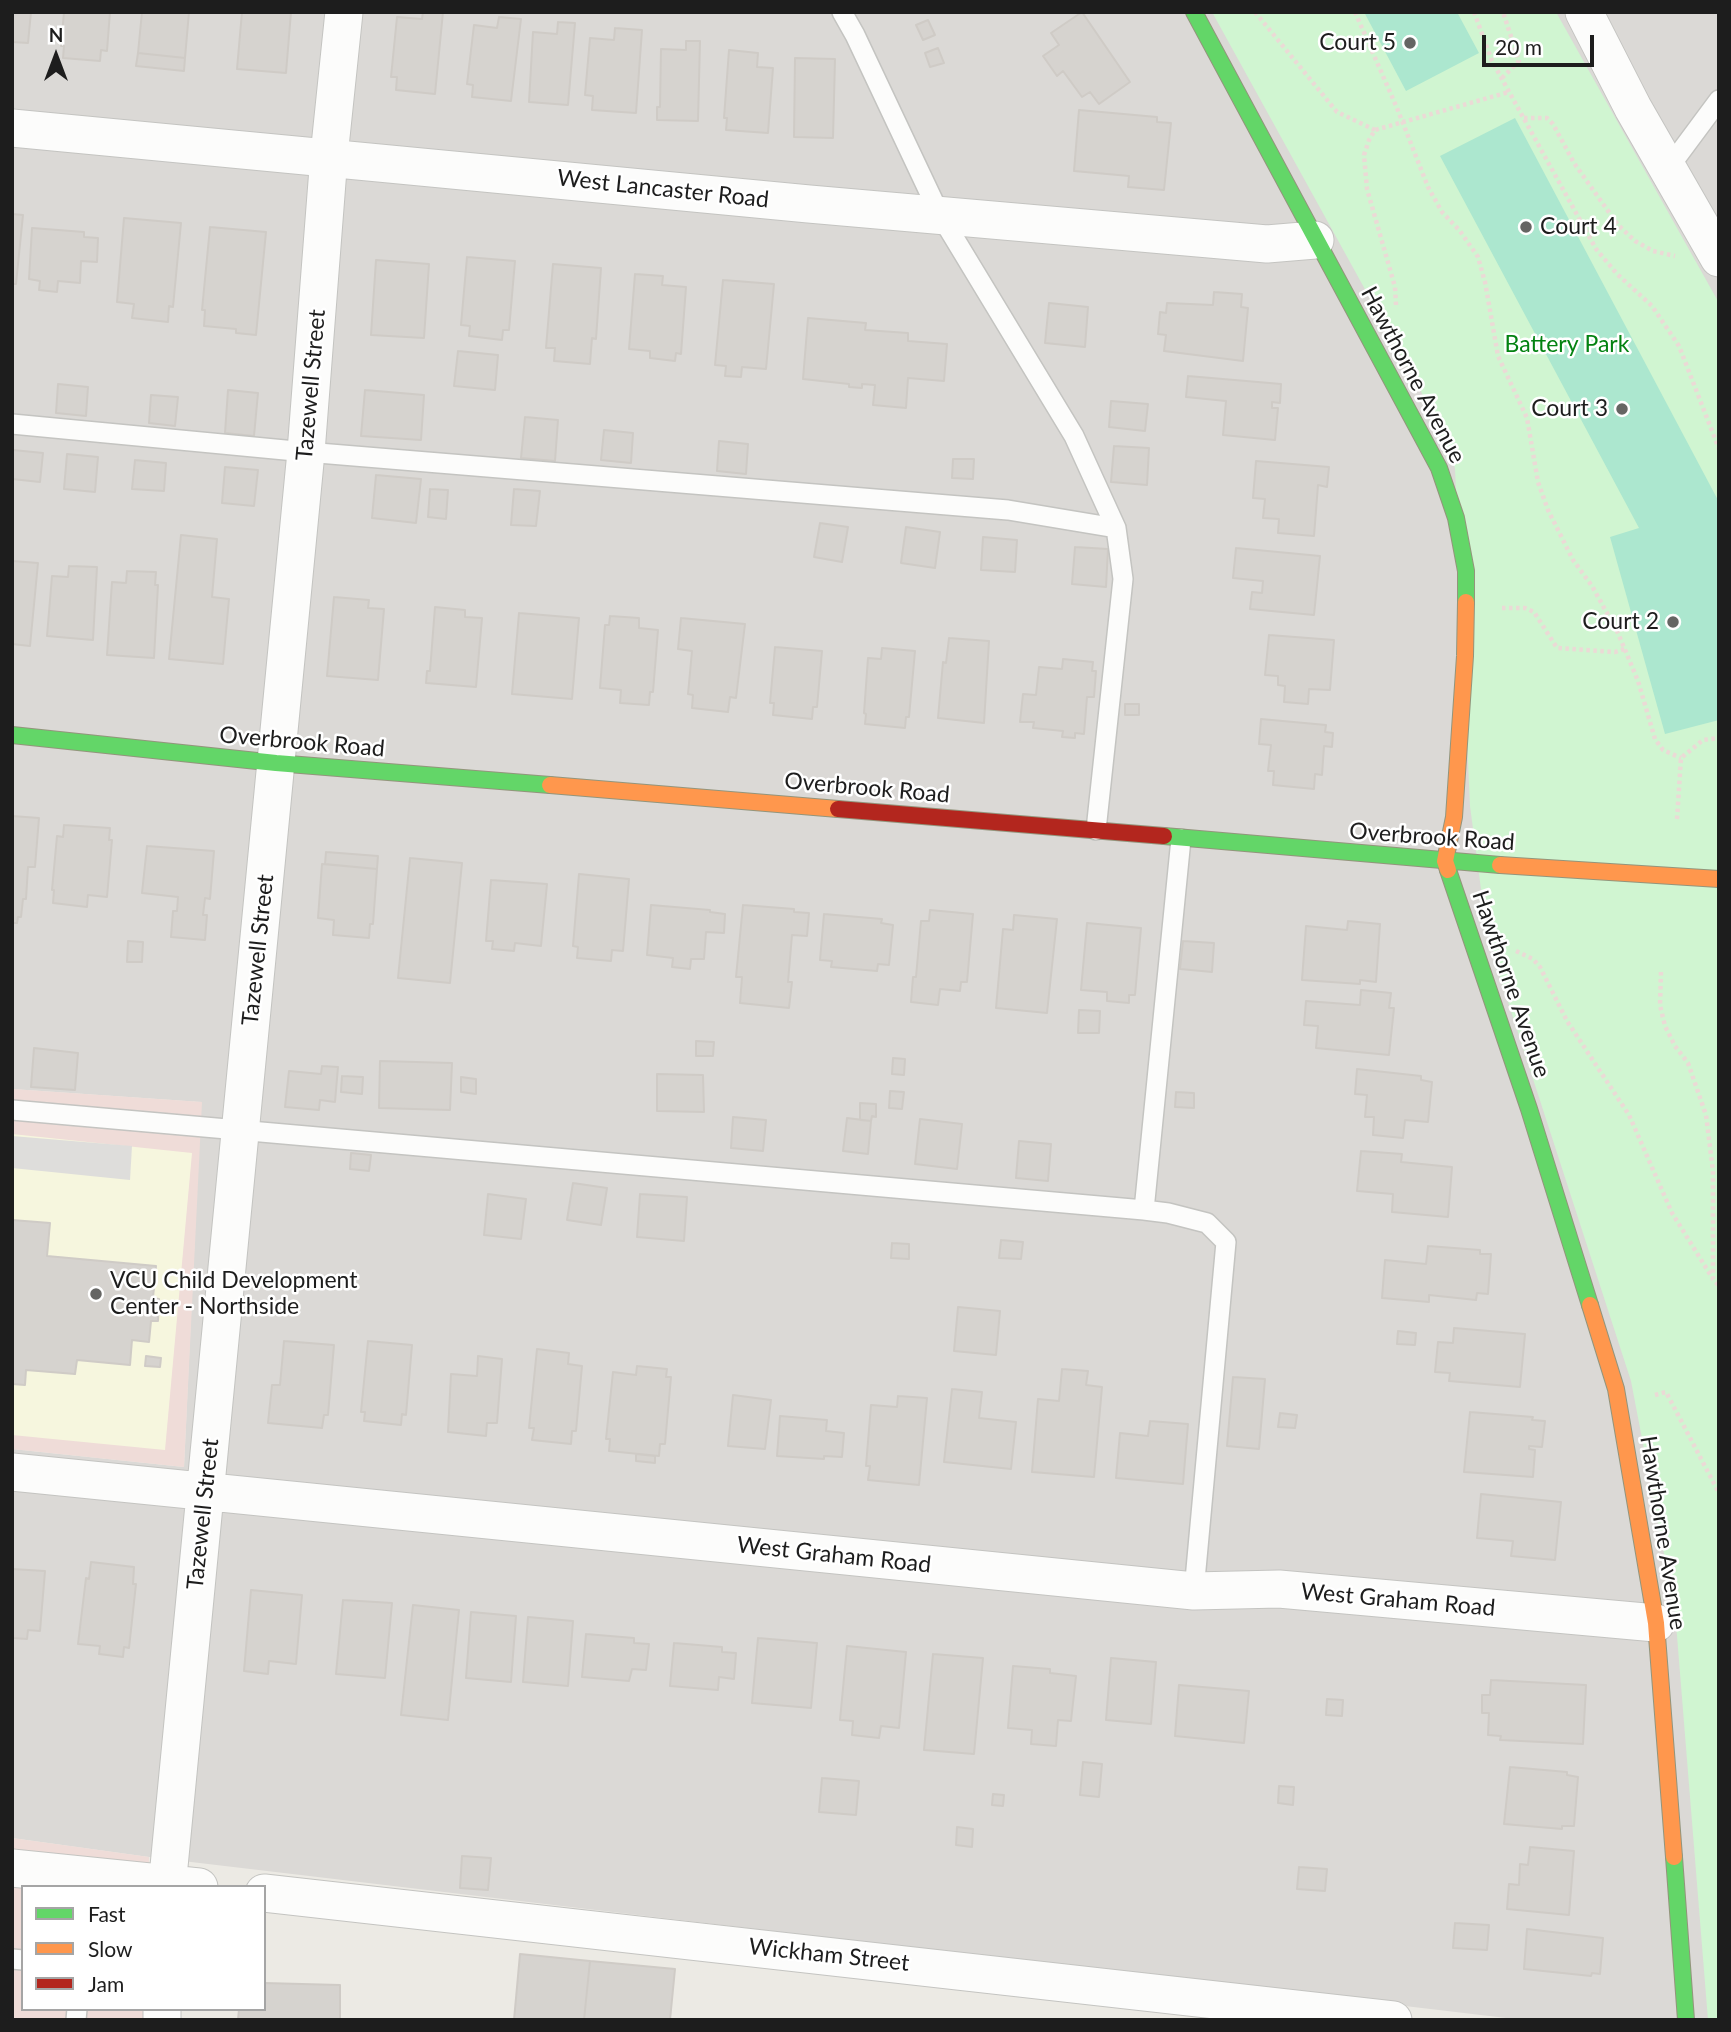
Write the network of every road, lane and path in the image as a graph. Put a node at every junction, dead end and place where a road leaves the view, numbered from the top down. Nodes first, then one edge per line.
1 (344, 12) edge
2 (842, 12) edge
3 (1194, 12) edge
4 (1255, 12) edge
5 (1355, 12) edge
6 (1474, 12) edge
7 (1503, 12) edge
8 (1584, 12) edge
9 (1502, 78) junction
10 (1509, 92) junction
11 (1719, 100) edge
12 (1524, 118) junction
13 (1402, 123) junction
14 (12, 128) edge
15 (1375, 130) junction
16 (329, 156) junction
17 (1667, 170) junction
18 (939, 214) junction
19 (1315, 240) junction
20 (1675, 256) dead end
21 (1719, 258) edge
22 (1382, 358) junction
23 (12, 424) edge
24 (1719, 449) edge
25 (306, 452) junction
26 (1116, 528) junction
27 (1497, 608) dead end
28 (1625, 649) junction
29 (12, 736) edge
30 (1719, 738) edge
31 (1681, 758) junction
32 (276, 763) junction
33 (1677, 819) dead end
34 (1096, 830) junction
35 (1181, 839) junction
36 (1446, 861) junction
37 (1719, 879) edge
38 (1510, 949) dead end
39 (1661, 972) dead end
40 (12, 1110) edge
41 (240, 1129) junction
42 (1144, 1210) junction
43 (1713, 1279) junction
44 (1719, 1286) edge
45 (1654, 1395) dead end
46 (12, 1472) edge
47 (205, 1490) junction
48 (1719, 1493) edge
49 (1194, 1591) junction
50 (1656, 1623) junction
51 (12, 1868) edge
52 (169, 1885) edge
53 (178, 1885) edge
54 (266, 1893) edge
55 (1393, 2020) edge
56 (1686, 2020) edge

1 - 16 street, Tazewell Street
2 - 18 lane
3 - 19 street, Hawthorne Avenue
4 - 15 path
5 - 13 path
6 - 9 path
7 - 9 path
8 - 17 street
9 - 10 path
10 - 12 path
10 - 13 path
11 - 17 lane
12 - 20 path
12 - 24 path
13 - 15 path
13 - 28 path
14 - 16 street, West Lancaster Road
15 - 22 path
16 - 18 street, West Lancaster Road
16 - 25 street, Tazewell Street
17 - 21 street
18 - 19 street, West Lancaster Road
18 - 26 lane
19 - 22 street, Hawthorne Avenue
22 - 36 street, Hawthorne Avenue
23 - 25 lane
25 - 26 lane
25 - 32 street, Tazewell Street
26 - 34 lane
27 - 28 path
28 - 31 path
29 - 32 street, Overbrook Road
30 - 31 path
31 - 33 path
32 - 34 street, Overbrook Road
32 - 41 street, Tazewell Street
34 - 35 street, Overbrook Road
35 - 36 street, Overbrook Road
35 - 42 lane
36 - 37 street, Overbrook Road
36 - 50 street, Hawthorne Avenue
38 - 43 path
39 - 43 path
40 - 41 lane
41 - 42 lane
41 - 47 street, Tazewell Street
42 - 49 lane
43 - 44 path
45 - 48 path
46 - 47 street, West Graham Road
47 - 49 street, West Graham Road
47 - 53 street, Tazewell Street
49 - 50 street, West Graham Road
50 - 56 street, Hawthorne Avenue
51 - 52 street
54 - 55 street, Wickham Street

